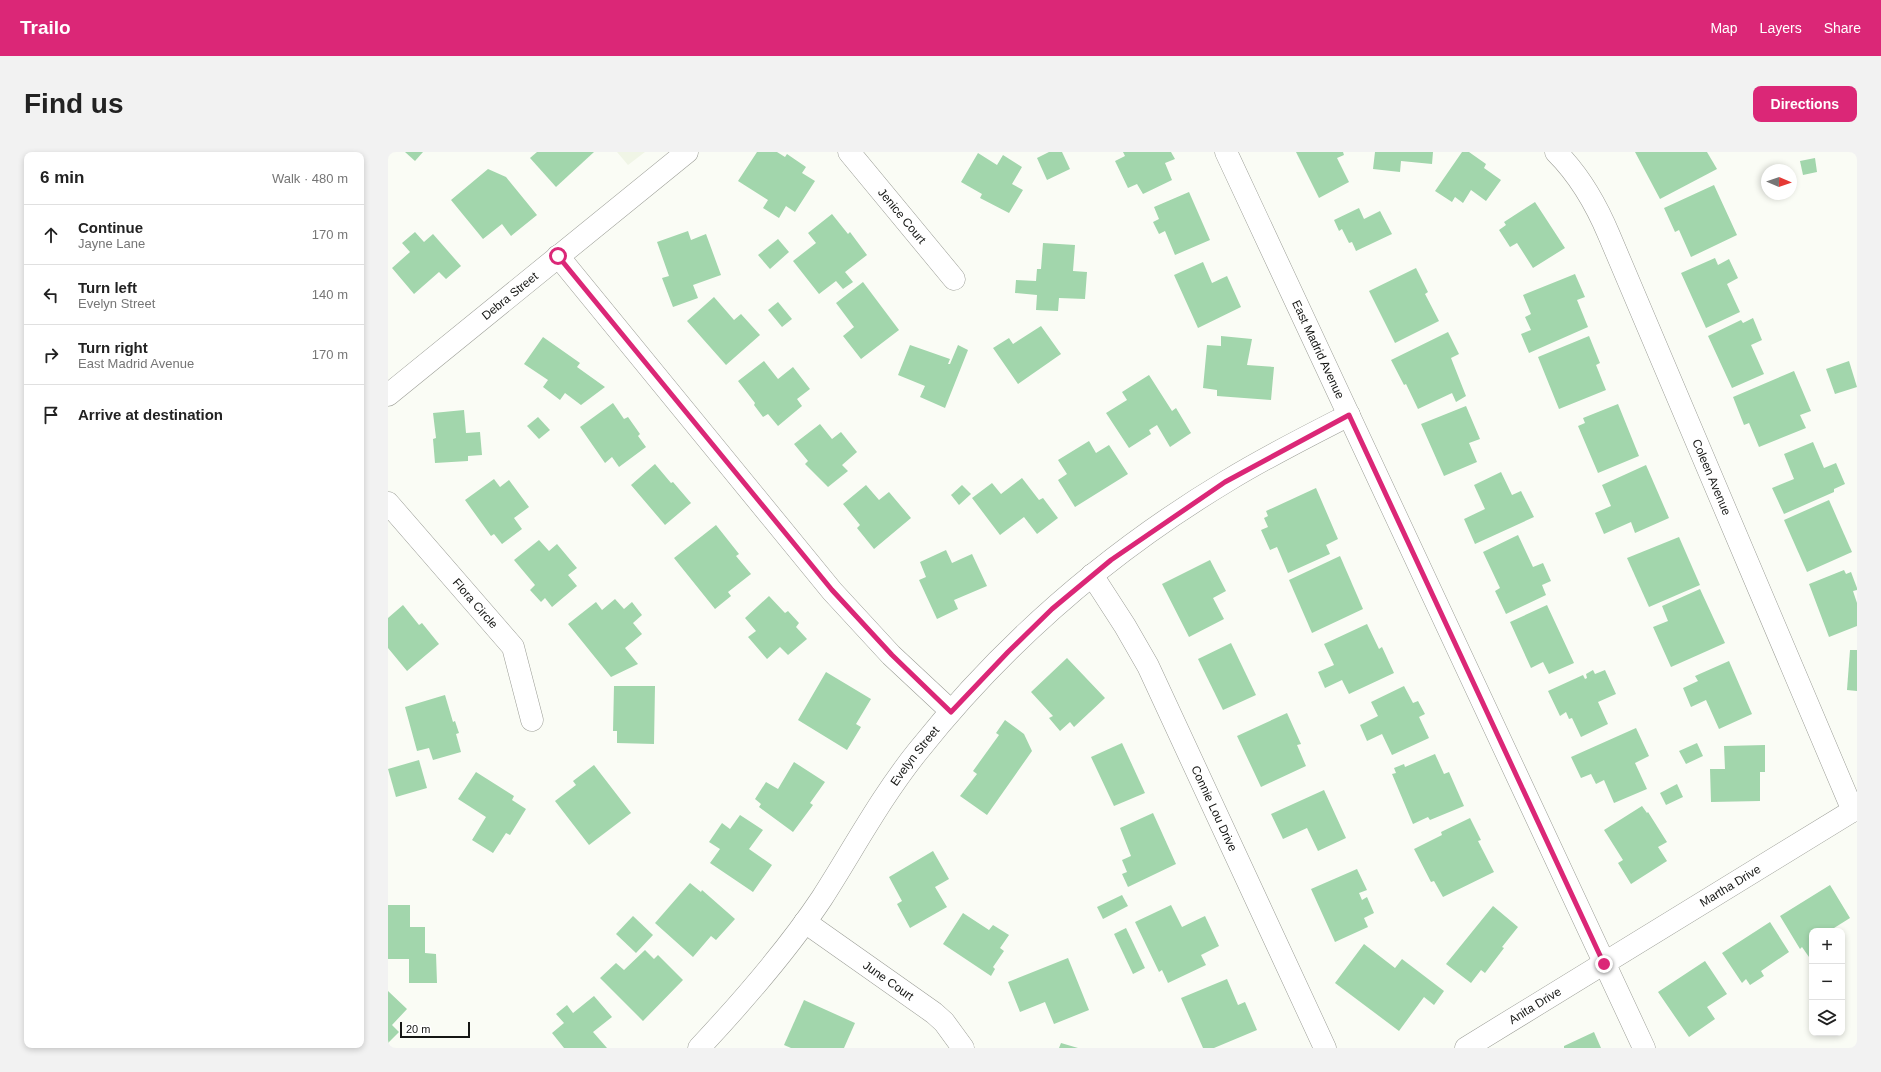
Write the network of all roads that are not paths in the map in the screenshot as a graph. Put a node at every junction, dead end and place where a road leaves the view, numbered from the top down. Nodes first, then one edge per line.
1 (687, 152) edge
2 (849, 152) edge
3 (1226, 152) edge
4 (1556, 152) edge
5 (558, 256) junction
6 (954, 279) dead end
7 (388, 395) edge
8 (1349, 415) junction
9 (388, 503) edge
10 (1092, 575) junction
11 (951, 712) junction
12 (532, 720) dead end
13 (1855, 810) edge
14 (805, 922) junction
15 (1604, 964) junction
16 (699, 1048) edge
17 (963, 1048) edge
18 (1325, 1048) edge
19 (1466, 1048) edge
20 (1644, 1048) edge

1 - 5 street, Debra Street
2 - 6 street, Jenice Court
3 - 8 street, East Madrid Avenue
4 - 13 street, Coleen Avenue
5 - 7 street, Debra Street
5 - 11 street
8 - 10 street, Evelyn Street
8 - 15 street, East Madrid Avenue
9 - 12 street, Flora Circle
10 - 11 street, Evelyn Street
10 - 18 street, Connie Lou Drive
11 - 14 street, Evelyn Street
13 - 15 street, Martha Drive
14 - 16 street, Evelyn Street
14 - 17 street, June Court
15 - 19 street, Anita Drive
15 - 20 street, East Madrid Avenue

